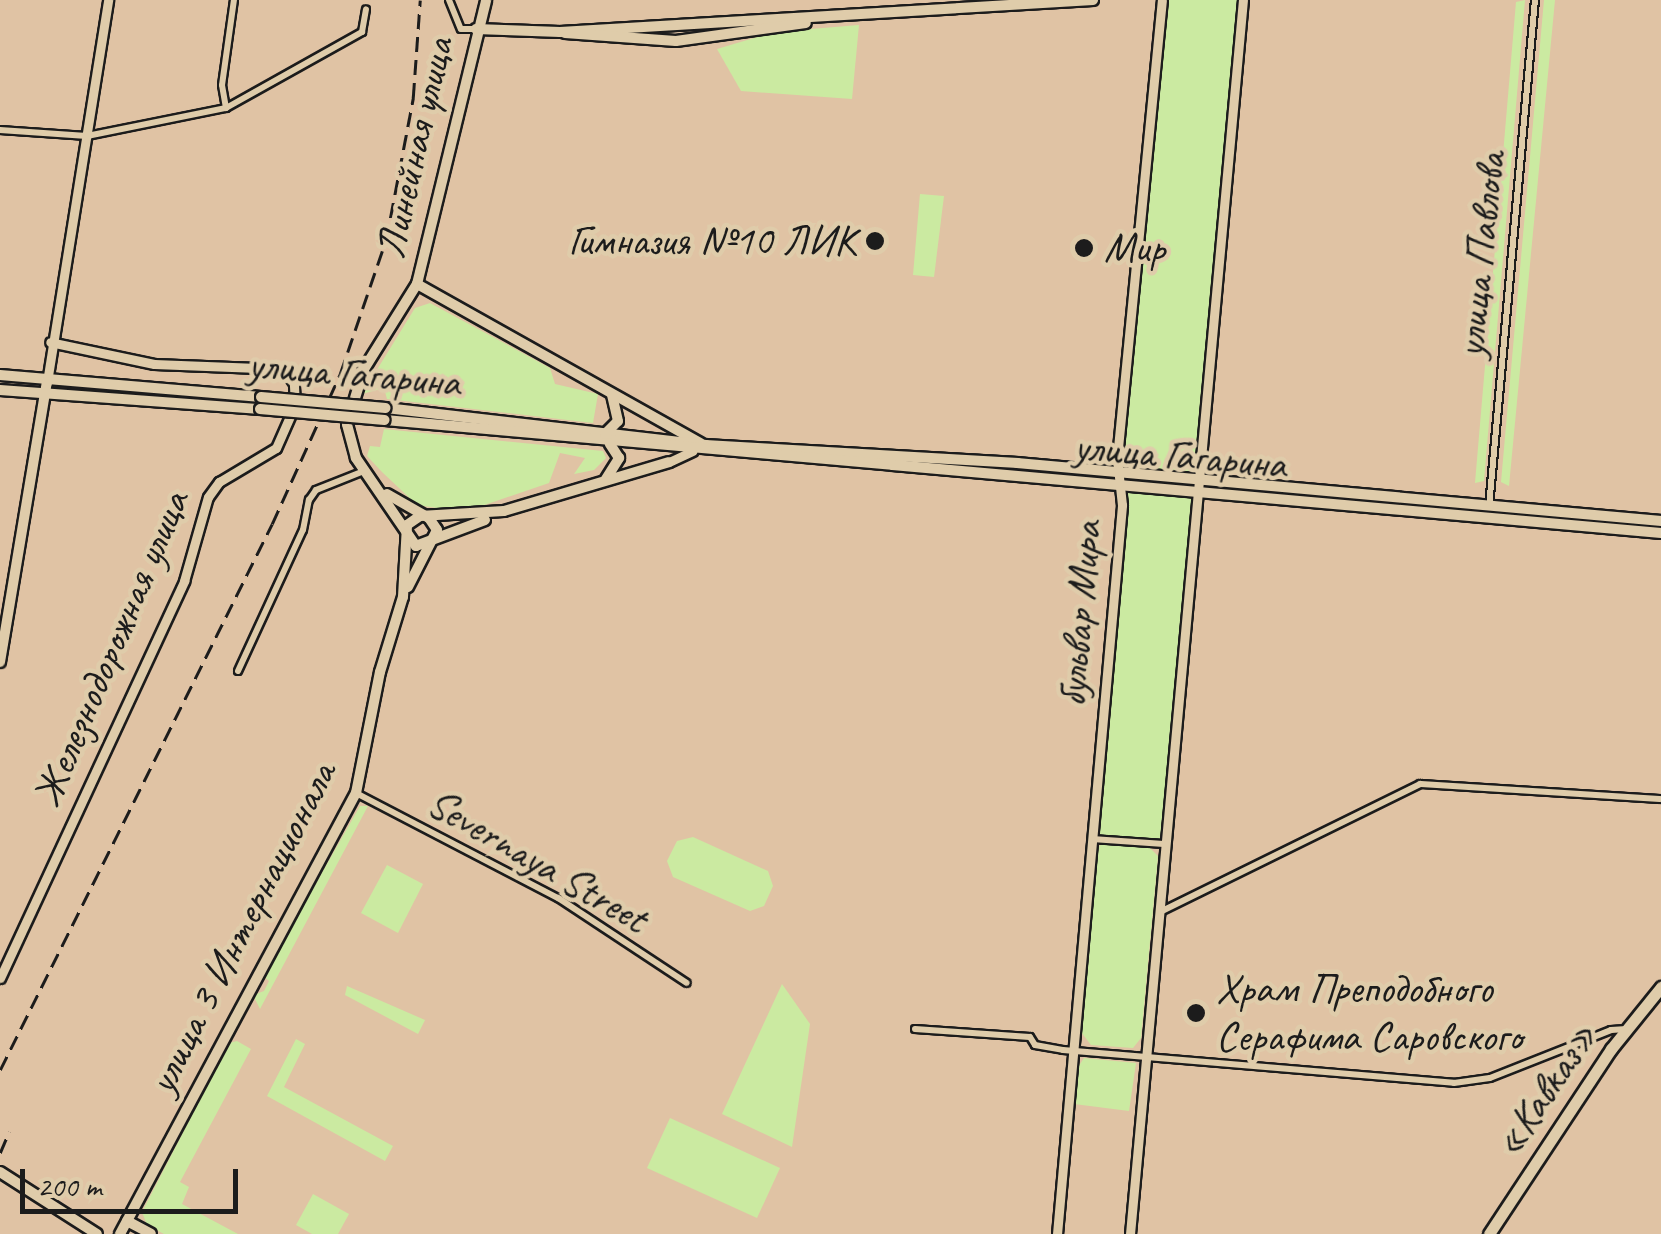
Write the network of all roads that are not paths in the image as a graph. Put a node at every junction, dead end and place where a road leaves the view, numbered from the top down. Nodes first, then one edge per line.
1 (108, 0) edge
2 (234, 0) edge
3 (449, 0) edge
4 (486, 0) edge
5 (1093, 0) edge
6 (1162, 0) edge
7 (1243, 0) edge
8 (1536, 0) edge
9 (1061, 1) edge
10 (366, 9) dead end
11 (847, 17) junction
12 (476, 29) junction
13 (560, 32) junction
14 (226, 108) junction
15 (0, 130) edge
16 (86, 136) junction
17 (417, 284) junction
18 (50, 342) junction
19 (0, 375) edge
20 (46, 388) junction
21 (0, 390) edge
22 (608, 391) junction
23 (605, 438) junction
24 (697, 447) junction
25 (669, 462) joint
26 (364, 471) junction
27 (1118, 478) junction
28 (605, 479) junction
29 (1200, 485) junction
30 (382, 490) junction
31 (504, 511) junction
32 (1488, 512) junction
33 (429, 518) junction
34 (1661, 521) edge
35 (1661, 533) edge
36 (406, 534) junction
37 (432, 543) junction
38 (402, 597) junction
39 (0, 662) edge
40 (238, 670) dead end
41 (356, 793) junction
42 (1661, 799) edge
43 (1092, 838) junction
44 (1164, 844) junction
45 (1158, 912) junction
46 (0, 978) edge
47 (687, 983) dead end
48 (1661, 987) edge
49 (915, 1028) dead end
50 (1627, 1030) junction
51 (1075, 1051) junction
52 (1146, 1054) junction
53 (0, 1172) edge
54 (127, 1221) junction
55 (98, 1234) edge
56 (120, 1234) edge
57 (151, 1234) edge
58 (1057, 1234) edge
59 (1130, 1234) edge
60 (1488, 1234) edge

1 - 16 street
2 - 14 street
3 - 12 street
4 - 12 main road, Линейная улица
5 - 9 main road
6 - 27 street, бульвар Мира
7 - 29 street
8 - 32 street, улица Павлова
9 - 11 main road
10 - 14 street
11 - 13 main road
11 - 13 main road
12 - 13 main road
12 - 17 main road, Линейная улица
14 - 16 street
15 - 16 street
16 - 18 street
17 - 22 main road, улица Гагарина
17 - 26 main road, Линейная улица
18 - 20 street
18 - 46 street, Железнодорожная улица
19 - 20 main road, улица Гагарина
20 - 21 main road, улица Гагарина
20 - 23 main road, улица Гагарина, bridge
20 - 39 main road
22 - 23 main road
22 - 24 main road, улица Гагарина
23 - 24 main road, улица Гагарина
23 - 28 main road
24 - 25 street
24 - 27 main road, улица Гагарина
25 - 28 main road
26 - 30 main road, Линейная улица
26 - 40 street
27 - 29 main road, улица Гагарина
27 - 43 street, бульвар Мира
28 - 31 main road
29 - 32 main road, улица Гагарина
29 - 44 street
30 - 33 main road, Линейная улица
30 - 36 main road, Линейная улица
31 - 33 main road
31 - 37 main road
32 - 34 main road, улица Гагарина
32 - 35 main road, улица Гагарина
33 - 36 main road
33 - 37 main road
36 - 37 main road
36 - 38 main road, улица 3 Интернационала
37 - 38 main road, улица 3 Интернационала
38 - 41 main road, улица 3 Интернационала
41 - 47 street, Severnaya Street
41 - 54 main road, улица 3 Интернационала
42 - 45 street
43 - 44 street
43 - 51 street, бульвар Мира
44 - 45 street
45 - 52 street
48 - 50 highway, «Кавказ»
49 - 51 street
50 - 52 street
50 - 60 highway, «Кавказ»
51 - 52 street
51 - 58 street, бульвар Мира
52 - 59 street
53 - 55 main road
54 - 56 main road, улица 3 Интернационала
54 - 57 main road

